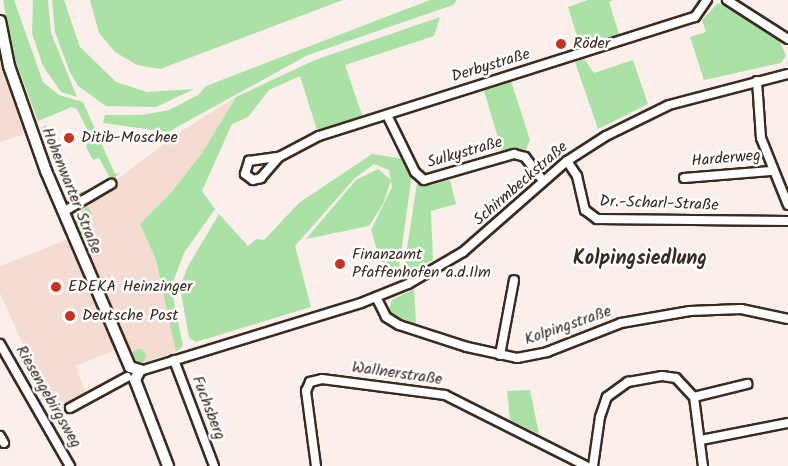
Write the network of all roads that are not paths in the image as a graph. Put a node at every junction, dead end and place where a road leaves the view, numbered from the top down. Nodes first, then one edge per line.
1 (707, 0) edge
2 (727, 0) edge
3 (0, 21) edge
4 (788, 39) edge
5 (2, 48) edge
6 (788, 74) edge
7 (757, 81) junction
8 (387, 115) junction
9 (279, 157) dead end
10 (567, 161) junction
11 (771, 171) junction
12 (684, 178) dead end
13 (543, 181) junction
14 (111, 184) dead end
15 (788, 205) edge
16 (63, 212) junction
17 (788, 221) edge
18 (514, 280) dead end
19 (376, 297) junction
20 (788, 319) edge
21 (0, 344) edge
22 (500, 355) junction
23 (174, 360) junction
24 (133, 374) junction
25 (747, 384) dead end
26 (694, 397) junction
27 (70, 408) dead end
28 (788, 423) edge
29 (700, 440) junction
30 (70, 466) edge
31 (168, 466) edge
32 (214, 466) edge
33 (316, 466) edge
34 (586, 466) edge
35 (593, 466) edge
36 (703, 466) edge

1 - 8 street, Derbystraße
2 - 4 street
3 - 5 street, Hohenwarter Straße
5 - 16 street, Hohenwarter Straße
6 - 7 street, Schirmbeckstraße
7 - 10 street, Schirmbeckstraße
7 - 11 street
8 - 9 street, Derbystraße
8 - 13 street, Sulkystraße
10 - 13 street, Schirmbeckstraße
10 - 17 street, Dr.-Scharl-Straße
11 - 12 street, Harderweg
11 - 15 street
13 - 19 street, Schirmbeckstraße
14 - 16 street
16 - 24 street, Hohenwarter Straße
18 - 22 street
19 - 22 street, Kolpingstraße
19 - 23 street, Schirmbeckstraße
20 - 22 street, Kolpingstraße
21 - 30 street, Riesengebirgsweg
23 - 24 street, Schirmbeckstraße
23 - 32 street, Fuchsberg
24 - 27 street, Schirmbeckstraße
24 - 31 street, Hohenwarter Straße
25 - 26 street
26 - 29 street
26 - 35 street
28 - 29 street
29 - 36 street
33 - 34 street, Wallnerstraße

